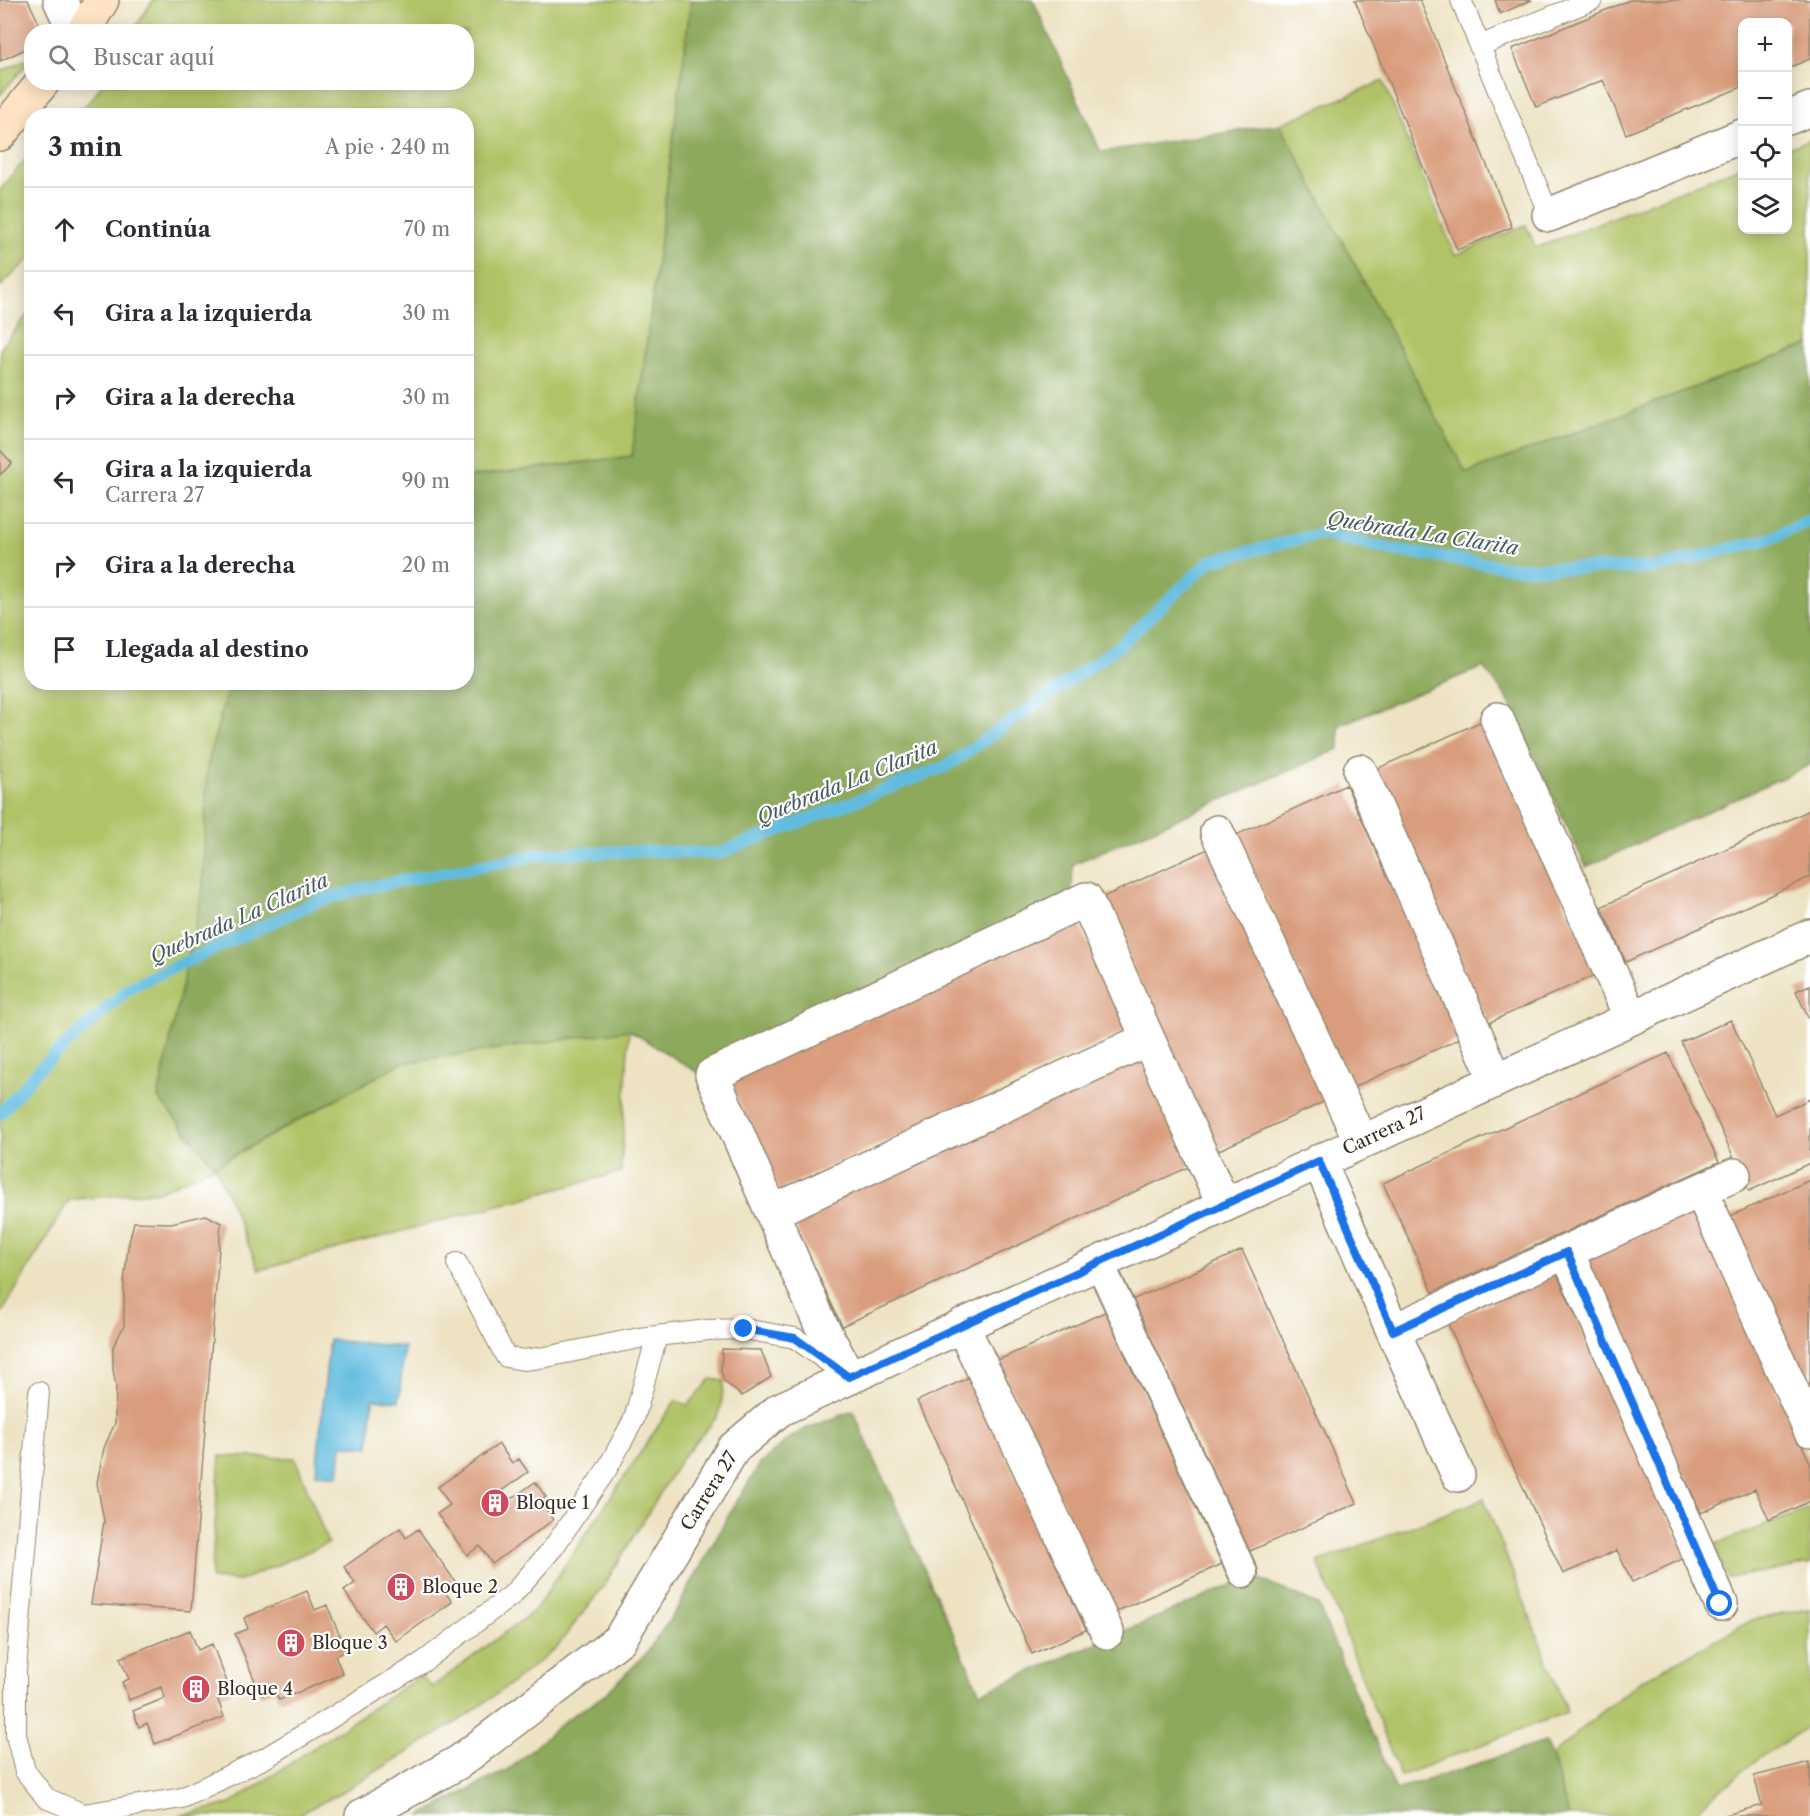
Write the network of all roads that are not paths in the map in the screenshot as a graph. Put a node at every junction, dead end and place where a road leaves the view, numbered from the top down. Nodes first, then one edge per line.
1 (60, 0) edge
2 (102, 0) edge
3 (1461, 0) edge
4 (1592, 0) edge
5 (71, 24) edge
6 (88, 24) edge
7 (1479, 46) junction
8 (36, 90) edge
9 (1810, 109) edge
10 (1792, 116) edge
11 (0, 134) edge
12 (1738, 138) edge
13 (1550, 215) joint
14 (1497, 719) dead end
15 (1360, 771) dead end
16 (1217, 832) dead end
17 (1810, 936) edge
18 (1630, 1018) junction
19 (1148, 1039) junction
20 (1496, 1080) junction
21 (1361, 1142) junction
22 (1319, 1161) junction
23 (1734, 1175) dead end
24 (1701, 1191) junction
25 (1224, 1205) junction
26 (772, 1212) junction
27 (1567, 1252) junction
28 (1099, 1262) junction
29 (457, 1263) dead end
30 (962, 1325) junction
31 (1393, 1331) junction
32 (657, 1336) junction
33 (849, 1377) junction
34 (39, 1392) dead end
35 (1810, 1430) edge
36 (1458, 1475) dead end
37 (1243, 1573) dead end
38 (1720, 1604) dead end
39 (1107, 1632) dead end
40 (362, 1816) edge

1 - 5 street
2 - 6 main road
3 - 7 lane
4 - 7 lane
7 - 13 lane
8 - 11 main road
9 - 10 street
12 - 13 street
14 - 18 street
15 - 20 street
16 - 21 street
17 - 18 street, Carrera 27
18 - 20 street, Carrera 27
19 - 25 street
19 - 26 street
19 - 26 street
20 - 21 street, Carrera 27
21 - 22 street, Carrera 27
22 - 25 street, Carrera 27
22 - 31 street
23 - 24 street
24 - 27 street
24 - 35 street
25 - 28 street, Carrera 27
26 - 33 street
27 - 31 street
27 - 38 street
28 - 30 street, Carrera 27
28 - 37 street
29 - 32 lane
30 - 33 street, Carrera 27
30 - 39 street
31 - 36 street
32 - 33 lane
32 - 34 lane
33 - 40 street, Carrera 27

